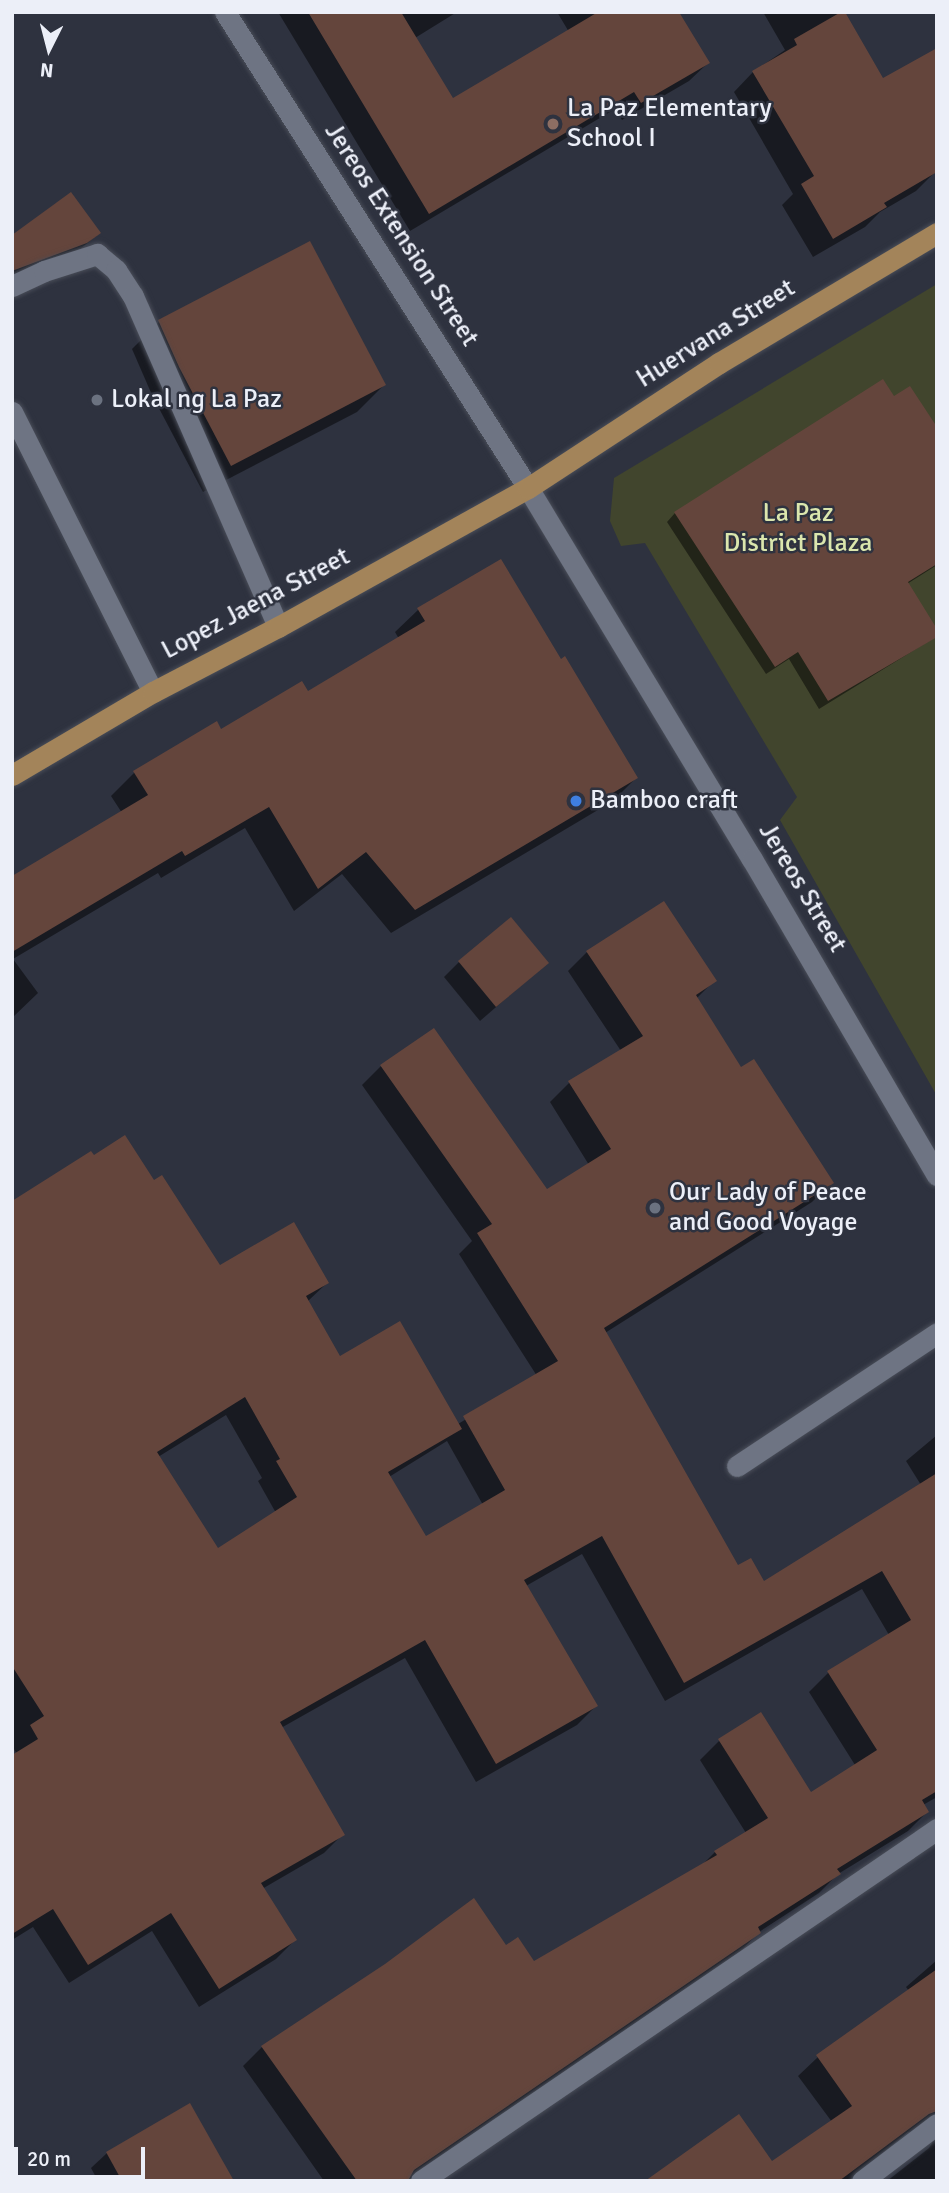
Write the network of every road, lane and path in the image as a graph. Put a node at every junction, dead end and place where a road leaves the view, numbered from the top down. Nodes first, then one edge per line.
1 (225, 12) edge
2 (937, 233) edge
3 (12, 286) edge
4 (12, 412) edge
5 (528, 488) junction
6 (278, 627) junction
7 (153, 692) junction
8 (12, 775) edge
9 (937, 1175) edge
10 (937, 1333) edge
11 (737, 1466) dead end
12 (937, 1829) edge
13 (937, 2124) edge
14 (421, 2181) edge
15 (862, 2181) edge

1 - 5 street, Jereos Extension Street
2 - 5 main road, Huervana Street
3 - 6 street
4 - 7 street
5 - 6 main road, Lopez Jaena Street
5 - 9 street, Jereos Street
6 - 7 main road, Lopez Jaena Street
7 - 8 main road, Lopez Jaena Street
10 - 11 street
12 - 14 street
13 - 15 street

